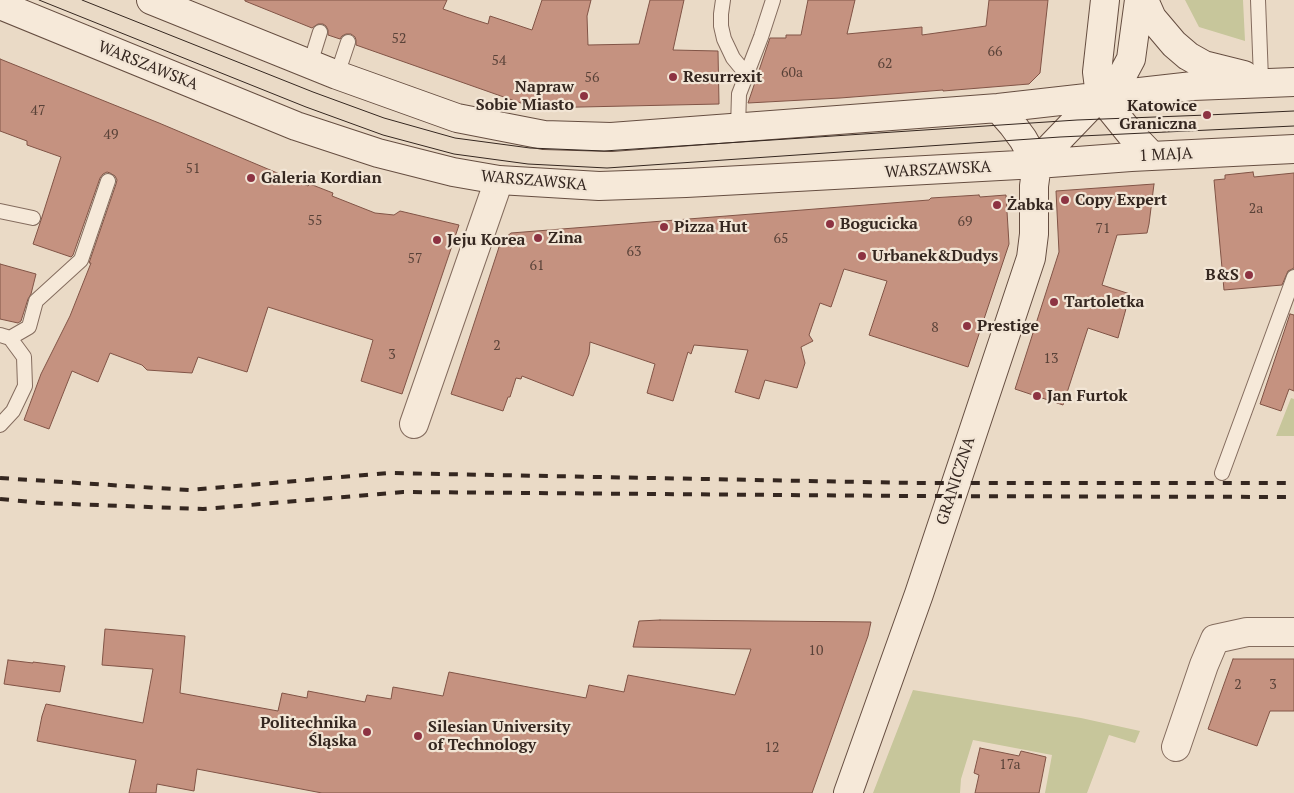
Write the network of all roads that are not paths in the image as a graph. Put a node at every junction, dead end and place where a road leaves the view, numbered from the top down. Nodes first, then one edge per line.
1 (151, 0) edge
2 (723, 0) edge
3 (773, 0) edge
4 (1105, 0) edge
5 (1139, 0) edge
6 (1144, 0) edge
7 (1258, 0) edge
8 (0, 5) edge
9 (183, 6) edge
10 (320, 32) dead end
11 (348, 42) dead end
12 (310, 64) junction
13 (337, 75) junction
14 (747, 75) junction
15 (1277, 81) edge
16 (1100, 96) junction
17 (998, 108) junction
18 (738, 128) junction
19 (1294, 149) edge
20 (1152, 156) junction
21 (1038, 164) junction
22 (499, 180) junction
23 (108, 181) dead end
24 (0, 211) edge
25 (33, 218) dead end
26 (1294, 278) edge
27 (5, 337) edge
28 (414, 424) dead end
29 (0, 426) edge
30 (1222, 473) dead end
31 (1294, 632) edge
32 (1176, 748) dead end
33 (848, 793) edge

1 - 9 street
2 - 14 lane
3 - 14 lane
4 - 16 street
5 - 16 street
6 - 15 street
7 - 15 lane
8 - 22 street, WARSZAWSKA
9 - 12 street
10 - 12 lane
11 - 13 lane
12 - 13 street
13 - 18 street
14 - 18 lane
15 - 16 street
16 - 17 street
16 - 20 street
16 - 21 street
17 - 18 street
17 - 21 street
19 - 20 street, 1 MAJA
20 - 21 street, 1 MAJA
21 - 22 street, WARSZAWSKA
21 - 33 street, GRANICZNA
22 - 28 street
23 - 27 lane
24 - 25 lane
26 - 30 lane
27 - 29 lane
31 - 32 street

